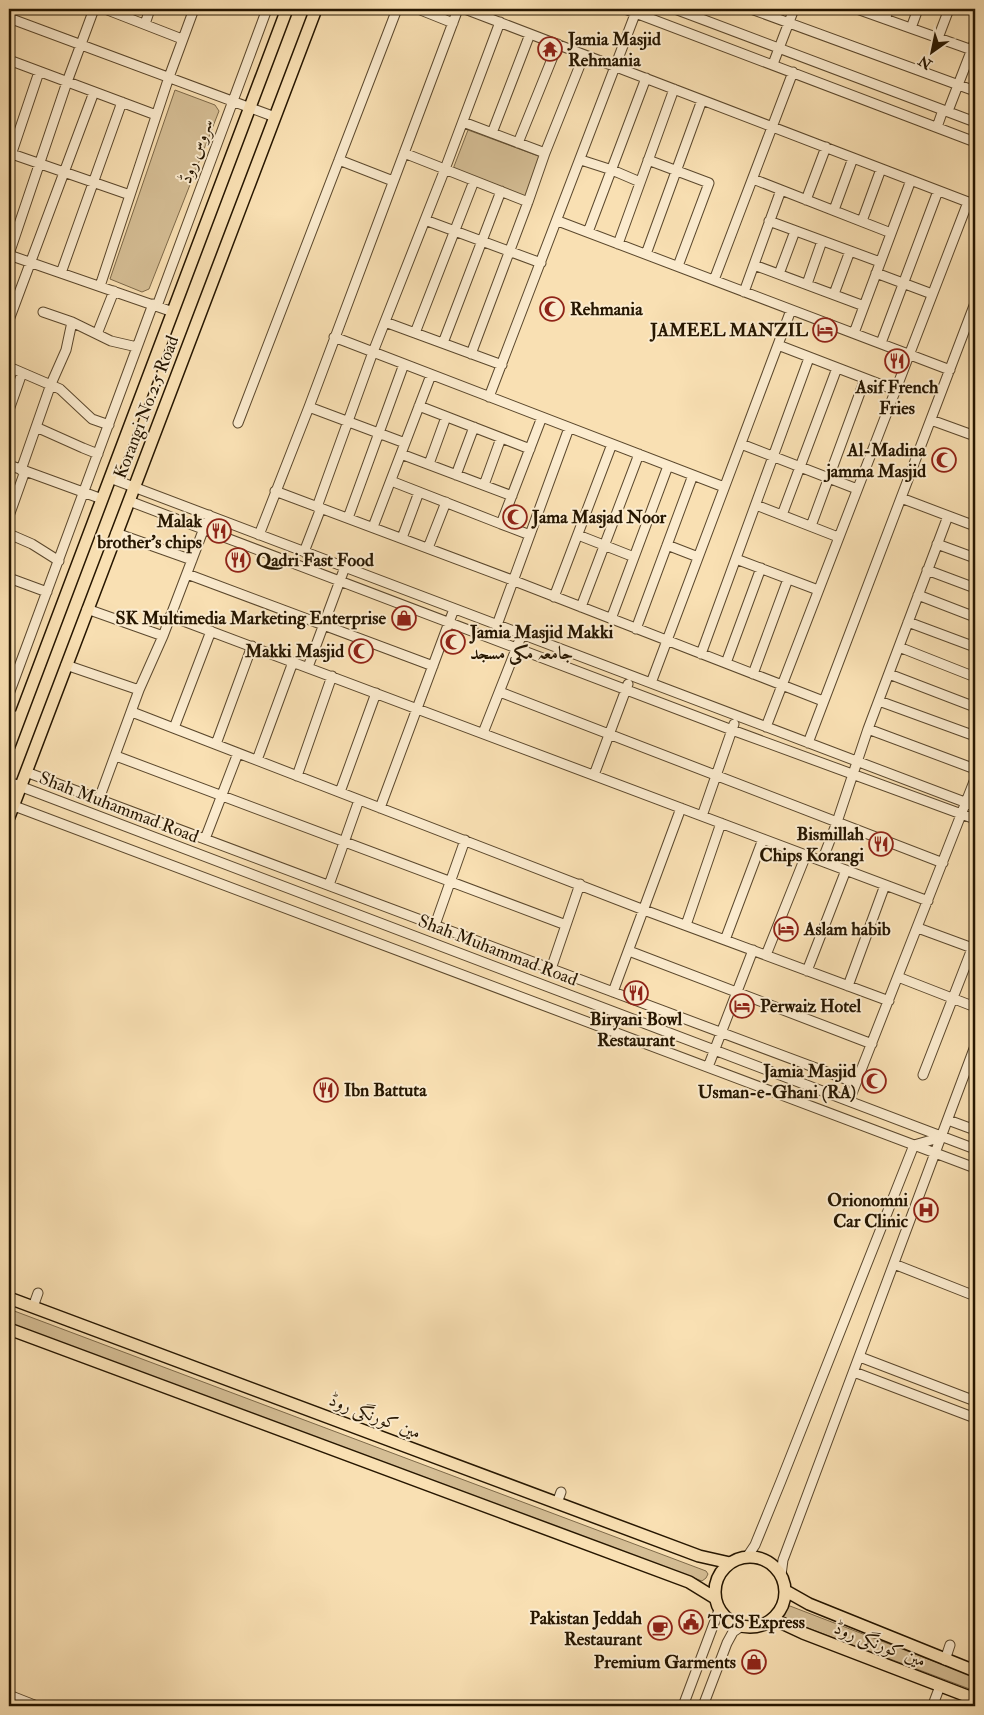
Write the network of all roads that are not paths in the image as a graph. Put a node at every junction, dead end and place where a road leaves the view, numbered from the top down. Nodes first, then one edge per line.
1 (94, 9) edge
2 (105, 9) edge
3 (150, 9) edge
4 (194, 9) edge
5 (267, 9) edge
6 (287, 9) edge
7 (316, 9) edge
8 (397, 9) edge
9 (418, 9) edge
10 (458, 9) edge
11 (465, 9) edge
12 (625, 9) edge
13 (676, 9) edge
14 (751, 9) edge
15 (794, 9) edge
16 (858, 9) edge
17 (888, 9) edge
18 (918, 9) edge
19 (949, 9) edge
20 (119, 11) edge
21 (636, 11) edge
22 (9, 18) edge
23 (885, 19) junction
24 (453, 22) junction
25 (500, 22) junction
26 (788, 22) junction
27 (145, 24) junction
28 (911, 28) junction
29 (530, 34) junction
30 (938, 38) junction
31 (182, 39) junction
32 (975, 41) edge
33 (558, 44) junction
34 (81, 45) junction
35 (779, 48) junction
36 (972, 50) junction
37 (584, 55) junction
38 (10, 64) edge
39 (773, 64) junction
40 (616, 67) junction
41 (40, 72) junction
42 (793, 72) junction
43 (169, 77) junction
44 (646, 78) junction
45 (67, 82) junction
46 (958, 85) junction
47 (674, 89) junction
48 (975, 91) edge
49 (94, 92) junction
50 (702, 100) junction
51 (232, 101) junction
52 (122, 102) junction
53 (249, 108) junction
54 (946, 111) junction
55 (156, 115) junction
56 (275, 117) junction
57 (463, 122) junction
58 (975, 122) edge
59 (773, 127) junction
60 (937, 127) junction
61 (492, 133) junction
62 (975, 142) edge
63 (518, 143) junction
64 (826, 148) junction
65 (545, 153) junction
66 (404, 154) junction
67 (10, 156) edge
68 (853, 158) junction
69 (339, 160) junction
70 (581, 160) junction
71 (648, 160) junction
72 (39, 163) junction
73 (881, 169) junction
74 (445, 170) junction
75 (612, 170) junction
76 (676, 170) junction
77 (64, 172) junction
78 (753, 179) junction
79 (911, 180) junction
80 (393, 181) junction
81 (474, 181) junction
82 (93, 182) junction
83 (640, 182) junction
84 (780, 190) junction
85 (938, 190) junction
86 (501, 191) junction
87 (130, 195) junction
88 (806, 200) junction
89 (528, 202) junction
90 (834, 210) junction
91 (425, 220) junction
92 (558, 220) junction
93 (769, 221) junction
94 (862, 221) junction
95 (795, 230) junction
96 (455, 231) junction
97 (588, 232) junction
98 (891, 232) junction
99 (482, 241) junction
100 (822, 241) junction
101 (618, 244) junction
102 (509, 251) junction
103 (850, 251) junction
104 (646, 254) junction
105 (9, 255) edge
106 (30, 262) junction
107 (880, 262) junction
108 (541, 263) junction
109 (754, 265) junction
110 (678, 266) junction
111 (61, 273) junction
112 (876, 273) junction
113 (779, 274) junction
114 (714, 280) junction
115 (903, 283) junction
116 (807, 284) junction
117 (100, 286) junction
118 (114, 291) junction
119 (744, 292) junction
120 (834, 294) junction
121 (932, 294) junction
122 (975, 303) edge
123 (155, 305) junction
124 (864, 306) junction
125 (792, 310) junction
126 (42, 312) dead end
127 (173, 312) junction
128 (9, 320) edge
129 (72, 322) junction
130 (385, 322) junction
131 (415, 333) junction
132 (854, 333) junction
133 (97, 334) junction
134 (334, 337) junction
135 (443, 344) junction
136 (881, 344) junction
137 (778, 345) junction
138 (138, 347) junction
139 (373, 352) junction
140 (471, 354) junction
141 (908, 354) junction
142 (810, 358) junction
143 (404, 364) junction
144 (502, 365) junction
145 (9, 367) edge
146 (837, 368) junction
147 (950, 370) junction
148 (22, 372) junction
149 (431, 374) junction
150 (865, 379) junction
151 (51, 384) junction
152 (895, 390) junction
153 (489, 397) junction
154 (419, 406) junction
155 (309, 407) junction
156 (9, 410) edge
157 (446, 417) junction
158 (542, 417) junction
159 (931, 420) junction
160 (348, 421) junction
161 (238, 423) dead end
162 (109, 425) junction
163 (36, 427) junction
164 (474, 427) junction
165 (570, 428) junction
166 (379, 432) junction
167 (975, 436) edge
168 (501, 438) junction
169 (405, 443) junction
170 (612, 444) junction
171 (741, 444) junction
172 (530, 449) junction
173 (98, 454) junction
174 (401, 454) junction
175 (639, 454) junction
176 (774, 457) junction
177 (429, 464) junction
178 (9, 465) edge
179 (668, 466) junction
180 (801, 467) junction
181 (23, 470) junction
182 (456, 474) junction
183 (693, 475) junction
184 (110, 478) junction
185 (829, 478) junction
186 (391, 481) junction
187 (484, 485) junction
188 (134, 487) junction
189 (724, 487) junction
190 (857, 489) junction
191 (275, 491) junction
192 (84, 492) junction
193 (420, 492) junction
194 (512, 496) junction
195 (901, 498) junction
196 (102, 499) junction
197 (129, 501) junction
198 (446, 502) junction
199 (756, 505) junction
200 (319, 507) junction
201 (782, 515) junction
202 (9, 516) edge
203 (209, 516) junction
204 (948, 516) junction
205 (348, 518) junction
206 (502, 524) junction
207 (811, 526) junction
208 (975, 526) edge
209 (374, 528) junction
210 (204, 529) junction
211 (116, 533) junction
212 (9, 534) edge
213 (259, 534) junction
214 (530, 534) junction
215 (578, 535) junction
216 (838, 537) junction
217 (402, 538) junction
218 (667, 544) junction
219 (937, 544) junction
220 (603, 546) junction
221 (428, 548) junction
222 (304, 552) junction
223 (634, 557) junction
224 (698, 557) junction
225 (975, 558) edge
226 (736, 559) junction
227 (59, 560) junction
228 (192, 560) junction
229 (345, 567) junction
230 (761, 568) junction
231 (927, 570) junction
232 (186, 574) junction
233 (9, 578) edge
234 (788, 579) junction
235 (512, 580) junction
236 (340, 582) junction
237 (975, 588) edge
238 (818, 590) junction
239 (47, 592) junction
240 (918, 595) junction
241 (554, 596) junction
242 (582, 607) junction
243 (87, 609) junction
244 (454, 609) junction
245 (170, 616) junction
246 (975, 617) edge
247 (611, 619) junction
248 (449, 622) junction
249 (908, 622) junction
250 (324, 625) junction
251 (497, 625) junction
252 (636, 629) junction
253 (211, 631) junction
254 (522, 634) junction
255 (163, 636) junction
256 (667, 641) junction
257 (252, 646) junction
258 (899, 647) junction
259 (975, 647) edge
260 (517, 648) junction
261 (701, 654) junction
262 (293, 662) junction
263 (726, 663) junction
264 (66, 665) junction
265 (433, 666) junction
266 (308, 667) junction
267 (754, 674) junction
268 (889, 674) junction
269 (332, 676) junction
270 (631, 676) junction
271 (975, 677) edge
272 (652, 683) junction
273 (782, 685) junction
274 (626, 689) junction
275 (139, 690) junction
276 (500, 692) junction
277 (376, 693) junction
278 (9, 694) edge
279 (823, 701) junction
280 (879, 701) junction
281 (975, 707) edge
282 (417, 708) junction
283 (132, 712) junction
284 (14, 716) edge
285 (736, 716) junction
286 (766, 727) junction
287 (174, 728) junction
288 (868, 729) junction
289 (732, 730) junction
290 (483, 734) junction
291 (609, 734) junction
292 (975, 736) edge
293 (808, 743) junction
294 (216, 744) junction
295 (9, 746) edge
296 (238, 753) junction
297 (116, 756) junction
298 (257, 760) junction
299 (857, 762) junction
300 (975, 770) edge
301 (26, 772) junction
302 (853, 774) junction
303 (594, 775) junction
304 (296, 776) junction
305 (716, 776) junction
306 (975, 779) edge
307 (9, 782) edge
308 (20, 787) junction
309 (340, 792) junction
310 (222, 795) junction
311 (100, 800) junction
312 (359, 800) junction
313 (11, 804) edge
314 (971, 804) edge
315 (380, 808) junction
316 (682, 808) junction
317 (962, 814) junction
318 (702, 816) junction
319 (9, 817) edge
320 (975, 819) edge
321 (837, 822) junction
322 (721, 823) junction
323 (205, 839) junction
324 (764, 839) junction
325 (464, 840) junction
326 (344, 841) junction
327 (806, 855) junction
328 (822, 861) junction
329 (943, 863) junction
330 (846, 870) junction
331 (450, 881) junction
332 (580, 884) junction
333 (329, 885) junction
334 (886, 885) junction
335 (928, 901) junction
336 (644, 910) junction
337 (435, 925) junction
338 (566, 925) junction
339 (686, 925) junction
340 (918, 928) junction
341 (725, 940) junction
342 (440, 946) junction
343 (974, 946) edge
344 (753, 950) junction
345 (628, 951) junction
346 (766, 956) junction
347 (433, 963) junction
348 (551, 969) junction
349 (807, 971) junction
350 (898, 977) junction
351 (848, 986) junction
352 (613, 992) junction
353 (737, 992) junction
354 (953, 998) junction
355 (889, 1001) junction
356 (975, 1007) edge
357 (721, 1033) junction
358 (872, 1044) junction
359 (975, 1046) edge
360 (714, 1050) junction
361 (708, 1067) junction
362 (923, 1076) dead end
363 (856, 1084) junction
364 (849, 1102) junction
365 (948, 1120) junction
366 (975, 1130) edge
367 (942, 1136) junction
368 (914, 1145) junction
369 (975, 1149) edge
370 (935, 1153) junction
371 (975, 1168) edge
372 (894, 1264) junction
373 (38, 1293) dead end
374 (975, 1296) edge
375 (9, 1298) edge
376 (33, 1307) junction
377 (9, 1329) edge
378 (860, 1357) junction
379 (854, 1372) junction
380 (943, 1389) junction
381 (975, 1401) edge
382 (938, 1404) junction
383 (975, 1418) edge
384 (561, 1492) dead end
385 (557, 1503) junction
386 (747, 1557) junction
387 (730, 1563) junction
388 (781, 1575) junction
389 (786, 1591) junction
390 (715, 1598) junction
391 (719, 1610) junction
392 (774, 1619) junction
393 (742, 1626) junction
394 (950, 1644) dead end
395 (945, 1660) junction
396 (975, 1671) edge
397 (940, 1686) junction
398 (9, 1695) edge
399 (975, 1699) edge
400 (934, 1702) dead end
401 (37, 1706) edge
402 (683, 1706) edge
403 (703, 1706) edge

1 - 34 street
2 - 20 street
3 - 27 street
4 - 31 street
5 - 51 street, سروس روڈ
6 - 53 main road, Korangi No.2.5 Road
7 - 56 main road, Korangi No.2.5 Road
8 - 69 street
9 - 24 street
10 - 24 street
11 - 25 street
12 - 21 street
13 - 35 street
14 - 26 street
15 - 26 street
16 - 23 street
17 - 23 street
18 - 28 street
19 - 30 street
20 - 27 street
21 - 39 street
21 - 40 street
22 - 34 street
23 - 28 street
24 - 66 street
25 - 29 street
25 - 57 street
26 - 35 street
26 - 46 street
27 - 31 street
28 - 30 street
29 - 33 street
29 - 61 street
30 - 36 street
31 - 43 street
32 - 36 street
33 - 37 street
33 - 63 street
34 - 43 street
34 - 45 street
35 - 39 street
35 - 54 street
36 - 46 street
37 - 40 street
37 - 65 street
38 - 41 street
39 - 42 street
40 - 44 street
40 - 70 street
41 - 45 street
41 - 67 street
42 - 59 street
42 - 60 street
43 - 51 street
43 - 55 street
44 - 47 street
44 - 75 street
45 - 49 street
45 - 72 street
46 - 48 street
46 - 54 street
47 - 50 street
47 - 71 street
49 - 52 street
49 - 77 street
50 - 59 street
50 - 76 street
51 - 53 street
51 - 123 street, سروس روڈ
52 - 55 street
52 - 82 street
53 - 56 street
53 - 127 main road, Korangi No.2.5 Road
54 - 58 street
54 - 60 street
55 - 87 street
56 - 188 main road, Korangi No.2.5 Road
57 - 61 street
57 - 74 street
59 - 64 street
59 - 78 street
60 - 62 street
61 - 63 street
63 - 65 street
64 - 68 street
64 - 88 street
65 - 89 street
66 - 74 street
66 - 80 street
67 - 72 street
68 - 73 street
68 - 90 street
69 - 80 street
69 - 161 street
70 - 75 street
70 - 92 street
71 - 76 street
71 - 83 street
72 - 77 street
72 - 105 street
73 - 79 street
73 - 94 street
74 - 81 street
74 - 91 street
75 - 83 street
75 - 97 street
76 - 104 street
76 - 110 street
77 - 82 street
77 - 106 street
78 - 84 street
78 - 114 street
79 - 85 street
79 - 98 street
80 - 134 street
81 - 86 street
81 - 96 street
82 - 87 street
82 - 111 street
83 - 101 street
84 - 88 street
84 - 93 street
85 - 115 street
85 - 121 street
86 - 89 street
86 - 99 street
87 - 117 street
88 - 90 street
89 - 102 street
90 - 94 street
91 - 96 street
91 - 130 street
92 - 97 street
92 - 108 street
93 - 95 street
93 - 109 street
94 - 98 street
95 - 100 street
95 - 113 street
96 - 99 street
96 - 131 street
97 - 101 street
98 - 107 street
99 - 102 street
99 - 135 street
100 - 103 street
100 - 116 street
101 - 104 street
102 - 108 street
102 - 140 street
103 - 107 street
103 - 120 street
104 - 110 street
105 - 106 street
106 - 111 street
106 - 128 street
107 - 112 street
108 - 144 street
109 - 113 street
109 - 119 street
110 - 114 street
111 - 117 street
112 - 115 street
112 - 124 street
113 - 116 street
114 - 119 street
115 - 121 street
115 - 136 street
116 - 120 street
117 - 118 street
118 - 123 street
118 - 133 street
119 - 125 street
120 - 124 street
121 - 141 street
122 - 147 street
123 - 127 street
123 - 138 street, سروس روڈ
124 - 132 street
125 - 132 street
125 - 137 street
126 - 129 street
127 - 184 main road, Korangi No.2.5 Road
129 - 133 street
129 - 151 street
130 - 131 street
130 - 139 street
131 - 135 street
132 - 136 street
133 - 138 street
134 - 139 street
134 - 155 street
135 - 140 street
136 - 141 street
137 - 142 street
137 - 171 street
138 - 162 street, سروس روڈ
139 - 143 street
139 - 160 street
140 - 144 street
141 - 147 street
141 - 152 street
142 - 146 street
142 - 176 street
143 - 149 street
143 - 166 street
144 - 153 street
145 - 148 street
146 - 150 street
146 - 180 street
147 - 159 street
148 - 151 street
148 - 156 street
149 - 153 street
149 - 154 street
150 - 152 street
150 - 185 street
151 - 162 street
151 - 163 street
152 - 190 street
153 - 158 street
154 - 157 street
154 - 169 street
155 - 160 street
155 - 191 street
157 - 164 street
157 - 177 street
158 - 165 street
158 - 172 street
159 - 167 street
159 - 195 street
160 - 166 street
160 - 200 street
162 - 173 street, سروس روڈ
163 - 173 street
163 - 181 street
164 - 168 street
164 - 182 street
165 - 170 street
165 - 214 street
166 - 169 street
166 - 205 street
168 - 172 street
168 - 187 street
169 - 174 street
170 - 175 street
170 - 215 street
171 - 176 street
171 - 189 street
172 - 194 street
173 - 192 street, سروس روڈ
174 - 177 street
174 - 186 street
175 - 179 street
175 - 220 street
176 - 180 street
176 - 199 street
177 - 182 street
178 - 181 street
179 - 183 street
179 - 223 street
180 - 185 street
180 - 201 street
181 - 192 street
181 - 202 street
182 - 187 street
183 - 189 street
183 - 218 street
184 - 188 street
184 - 196 main road, Korangi No.2.5 Road
185 - 190 street
185 - 207 street
186 - 193 street
186 - 209 street
187 - 194 street
188 - 197 main road, Korangi No.2.5 Road
188 - 203 street
189 - 224 street
190 - 216 street
191 - 200 street
191 - 213 street
192 - 196 street
192 - 227 street, سروس روڈ
193 - 198 street
193 - 217 street
194 - 206 street
195 - 204 street
195 - 279 street
196 - 284 main road, Korangi No.2.5 Road
197 - 210 street
197 - 211 main road, Korangi No.2.5 Road
198 - 206 street
198 - 221 street
199 - 201 street
199 - 226 street
200 - 205 street
200 - 222 street
201 - 207 street
203 - 210 street
203 - 213 street
204 - 208 street
204 - 219 street
205 - 209 street
206 - 214 street
207 - 216 street
209 - 217 street
210 - 228 street
210 - 236 street
211 - 228 street
211 - 243 main road, Korangi No.2.5 Road
212 - 227 street
213 - 222 street
214 - 235 street
215 - 220 street
215 - 241 street
216 - 238 street
217 - 221 street
218 - 224 street
218 - 252 street
219 - 225 street
219 - 231 street
220 - 223 street
220 - 242 street
221 - 235 street
222 - 229 street
223 - 247 street
224 - 256 street
226 - 230 street
226 - 261 street
227 - 239 street, سروس روڈ
228 - 232 street
229 - 236 street
229 - 244 street
230 - 234 street
230 - 263 street
231 - 237 street
231 - 240 street
232 - 245 street
232 - 250 street
233 - 239 street
234 - 238 street
234 - 267 street
235 - 241 street
235 - 251 street
236 - 248 street
236 - 250 street
238 - 273 street
239 - 278 street, سروس روڈ
240 - 246 street
240 - 249 street
241 - 242 street
242 - 247 street
243 - 255 street
243 - 264 main road, Korangi No.2.5 Road
244 - 248 street
244 - 251 street
245 - 253 street
245 - 255 street
247 - 252 street
248 - 260 street
248 - 265 street
249 - 258 street
249 - 259 street
250 - 265 street
250 - 266 street
251 - 254 street
252 - 256 street
253 - 257 street
253 - 287 street
254 - 260 street
254 - 270 street
255 - 275 street
256 - 261 street
256 - 272 street
257 - 262 street
257 - 294 street
258 - 268 street
258 - 271 street
260 - 274 street
260 - 276 street
261 - 263 street
262 - 266 street
262 - 298 street
263 - 267 street
264 - 275 street
264 - 301 main road, Korangi No.2.5 Road
265 - 282 street
266 - 269 street
267 - 273 street
268 - 280 street
268 - 281 street
269 - 277 street
269 - 304 street
270 - 272 street
270 - 274 street
272 - 285 street
273 - 279 street
273 - 286 street
274 - 289 street
274 - 291 street
275 - 283 street
276 - 290 street
276 - 291 street
277 - 282 street
277 - 309 street
279 - 293 street
280 - 288 street
280 - 292 street
282 - 290 street
282 - 315 street
283 - 287 street
283 - 297 street
284 - 295 main road, Korangi No.2.5 Road
285 - 286 street
285 - 289 street
286 - 293 street
287 - 294 street
288 - 299 street
288 - 300 street
289 - 302 street
289 - 305 street
290 - 303 street
291 - 303 street
291 - 305 street
293 - 299 street
294 - 296 street
296 - 298 street
296 - 310 street
297 - 310 street
297 - 311 street
298 - 304 street
299 - 302 street
299 - 314 street
301 - 308 main road, Korangi No.2.5 Road
301 - 311 street
302 - 317 street
302 - 321 street
303 - 316 street
304 - 309 street
305 - 318 street
305 - 321 street
306 - 314 street
307 - 308 street, Shah Muhammad Road
308 - 313 main road, Korangi No.2.5 Road
308 - 342 street, Shah Muhammad Road
309 - 312 street
310 - 323 street
310 - 326 street
311 - 323 street
312 - 315 street
312 - 326 street
313 - 319 main road, Korangi No.2.5 Road
313 - 347 street, Shah Muhammad Road
314 - 317 street
315 - 325 street
316 - 318 street
316 - 336 street
317 - 320 street
317 - 329 street
318 - 322 street
321 - 328 street
321 - 329 street
322 - 324 street
322 - 339 street
323 - 333 street
324 - 327 street
324 - 341 street
325 - 331 street
325 - 332 street
326 - 331 street
326 - 333 street
327 - 328 street
327 - 346 street
328 - 330 street
329 - 335 street
330 - 334 street
330 - 349 street
331 - 337 street
331 - 338 street
332 - 336 street
332 - 338 street
333 - 337 street
334 - 335 street
334 - 351 street
335 - 340 street
336 - 339 street
336 - 345 street
337 - 348 street
338 - 348 street
339 - 341 street
340 - 343 street
340 - 350 street
341 - 344 street
342 - 347 street
342 - 360 street, Shah Muhammad Road
343 - 354 street
344 - 346 street
344 - 353 street
345 - 352 street
345 - 353 street
346 - 349 street
347 - 361 street, Shah Muhammad Road
348 - 352 street
349 - 351 street
350 - 354 street
350 - 355 street
351 - 355 street
352 - 357 street
353 - 357 street
353 - 358 street
354 - 356 street
354 - 362 street
355 - 358 street
357 - 360 street
357 - 363 street
358 - 363 street
359 - 365 street
360 - 361 street
360 - 364 street, Shah Muhammad Road
361 - 368 street, Shah Muhammad Road
363 - 364 street
364 - 367 street, Shah Muhammad Road
365 - 366 street
365 - 367 street
367 - 368 street
367 - 369 street, Shah Muhammad Road
367 - 370 street
368 - 370 street, Shah Muhammad Road
368 - 386 street
370 - 371 street, Shah Muhammad Road
370 - 372 street
372 - 374 street
372 - 378 street
373 - 376 street
375 - 376 main road, مین کورنگی روڈ
376 - 385 main road, مین کورنگی روڈ
377 - 390 main road
378 - 379 street
378 - 380 street
379 - 382 street
379 - 388 street
380 - 381 street
380 - 382 street
382 - 383 street
384 - 385 street
385 - 387 main road, مین کورنگی روڈ
386 - 387 main road
386 - 388 main road
387 - 390 main road
388 - 389 main road
389 - 392 main road
389 - 395 main road, مین کورنگی روڈ
390 - 391 main road
391 - 393 main road
391 - 402 street
392 - 393 main road
392 - 397 main road, مین کورنگی روڈ
393 - 403 street
394 - 395 street
395 - 396 main road, مین کورنگی روڈ
397 - 399 main road, مین کورنگی روڈ
397 - 400 street
398 - 401 street

